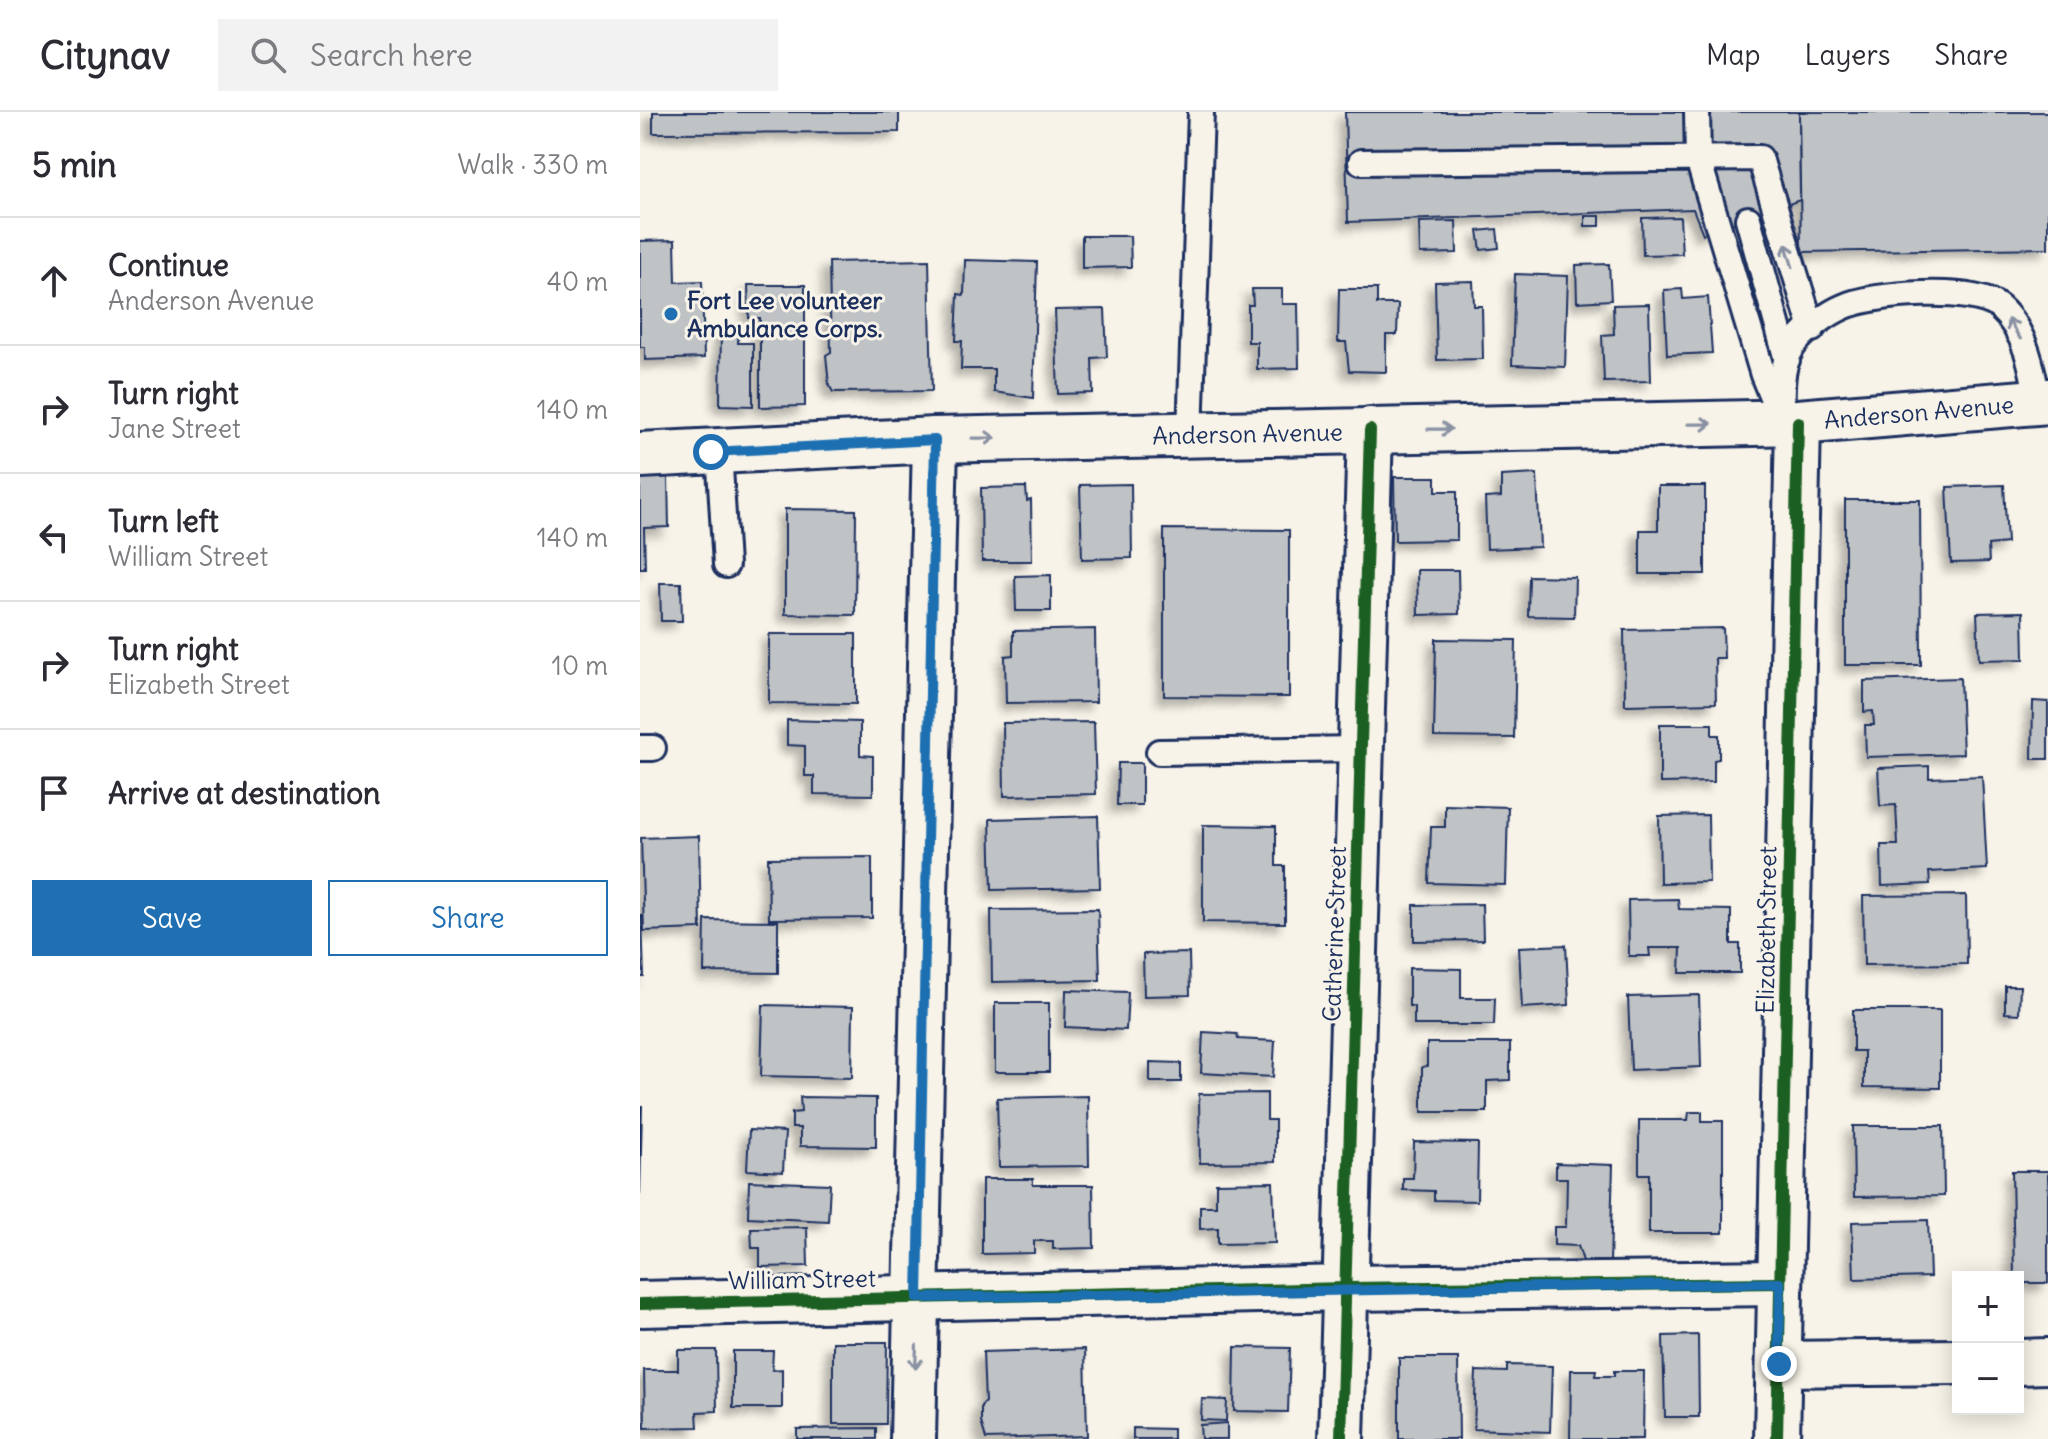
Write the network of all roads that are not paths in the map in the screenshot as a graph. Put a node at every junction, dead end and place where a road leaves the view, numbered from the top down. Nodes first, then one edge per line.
1 (1201, 112) edge
2 (1697, 112) edge
3 (1698, 159) junction
4 (1361, 162) dead end
5 (1748, 219) dead end
6 (1812, 329) junction
7 (1787, 360) junction
8 (2043, 402) edge
9 (1790, 422) junction
10 (640, 425) edge
11 (1370, 430) junction
12 (1190, 434) junction
13 (935, 440) junction
14 (715, 451) junction
15 (640, 455) edge
16 (726, 565) dead end
17 (1361, 749) junction
18 (1159, 752) dead end
19 (1780, 1283) junction
20 (1346, 1288) junction
21 (918, 1298) junction
22 (640, 1304) edge
23 (2048, 1361) edge
24 (1952, 1362) edge
25 (2024, 1362) edge
26 (1779, 1364) junction
27 (913, 1439) edge
28 (1341, 1439) edge
29 (1777, 1439) edge

1 - 12 lane
2 - 3 lane
3 - 4 lane
6 -> 3 lane
3 - 9 lane
5 - 7 lane
6 - 7 lane
8 -> 6 lane
7 - 9 lane
8 - 9 street, Anderson Avenue
11 -> 9 street, Anderson Avenue
9 - 19 street, Elizabeth Street
10 - 14 street
11 - 12 street, Anderson Avenue
11 - 17 street, Catherine Street
13 -> 12 street, Anderson Avenue
13 - 14 street, Anderson Avenue
13 - 21 street
14 - 15 street, Anderson Avenue
14 - 16 lane
17 - 18 lane
17 - 20 street, Catherine Street
19 - 20 street, William Street
19 - 26 street, Elizabeth Street
20 - 21 street, William Street
20 - 28 street, Catherine Street
21 - 22 street, William Street
21 -> 27 street
23 - 25 street
24 - 26 street
26 - 29 street, Elizabeth Street

